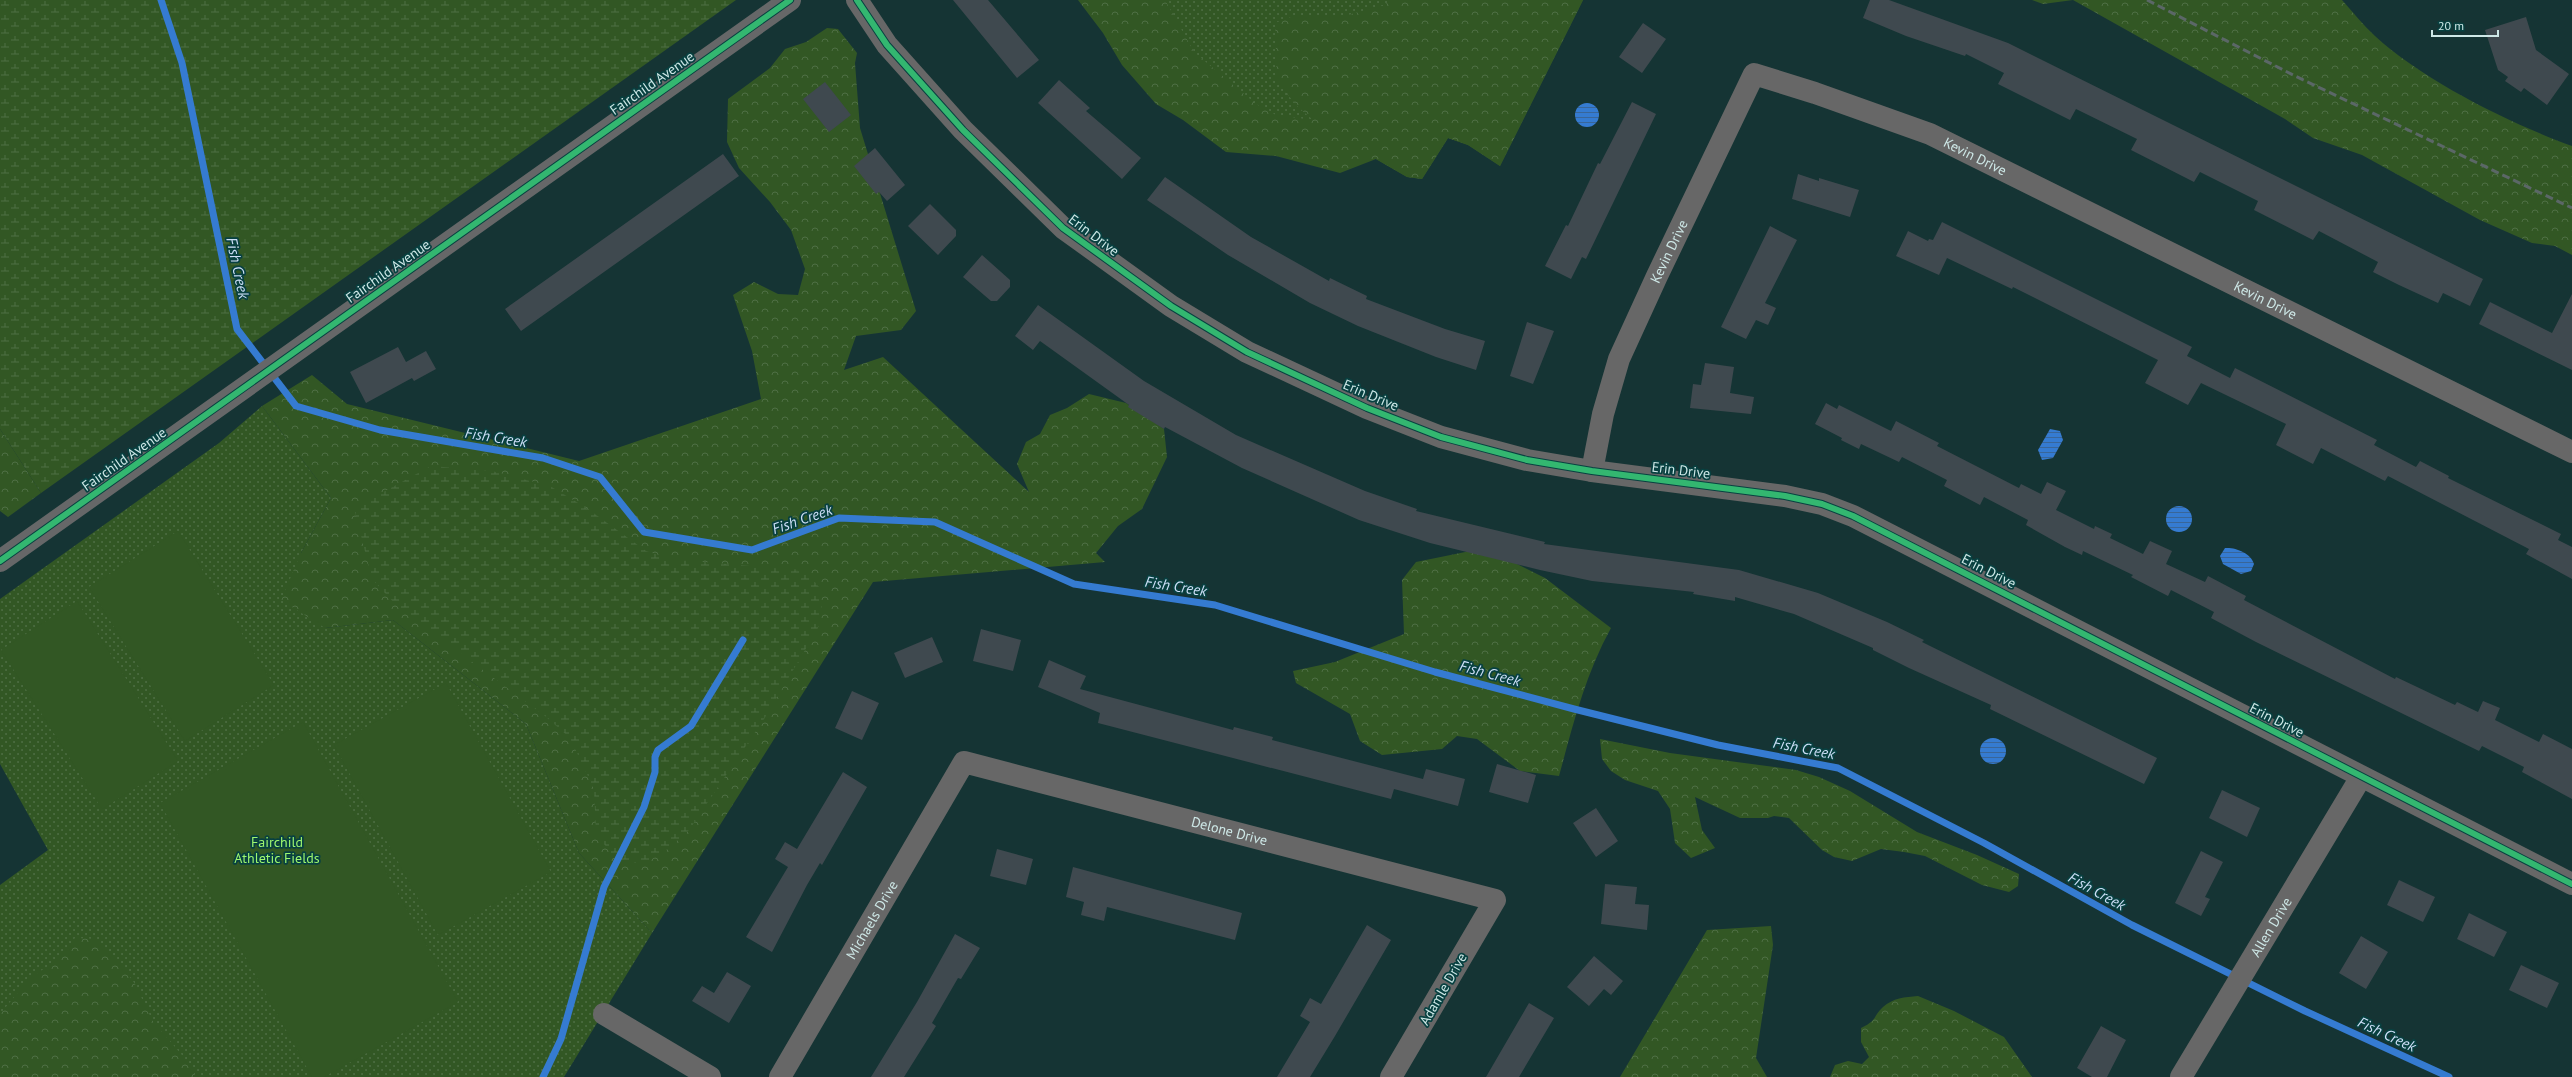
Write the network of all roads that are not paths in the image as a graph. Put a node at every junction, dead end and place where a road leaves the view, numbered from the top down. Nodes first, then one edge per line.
1 (790, 0) edge
2 (856, 0) edge
3 (2572, 452) edge
4 (1592, 471) junction
5 (0, 562) edge
6 (964, 762) joint
7 (2361, 777) junction
8 (2572, 884) edge
9 (1495, 900) joint
10 (604, 1014) dead end
11 (710, 1077) edge
12 (780, 1077) edge
13 (1391, 1077) edge
14 (2181, 1077) edge

1 - 5 main road, Fairchild Avenue
2 - 4 street, Erin Drive
3 - 4 street, Kevin Drive
4 - 7 street, Erin Drive
6 - 9 street, Delone Drive
6 - 12 street, Michaels Drive
7 - 8 street, Erin Drive
7 - 14 street, Allen Drive
9 - 13 street, Adamle Drive
10 - 11 street

